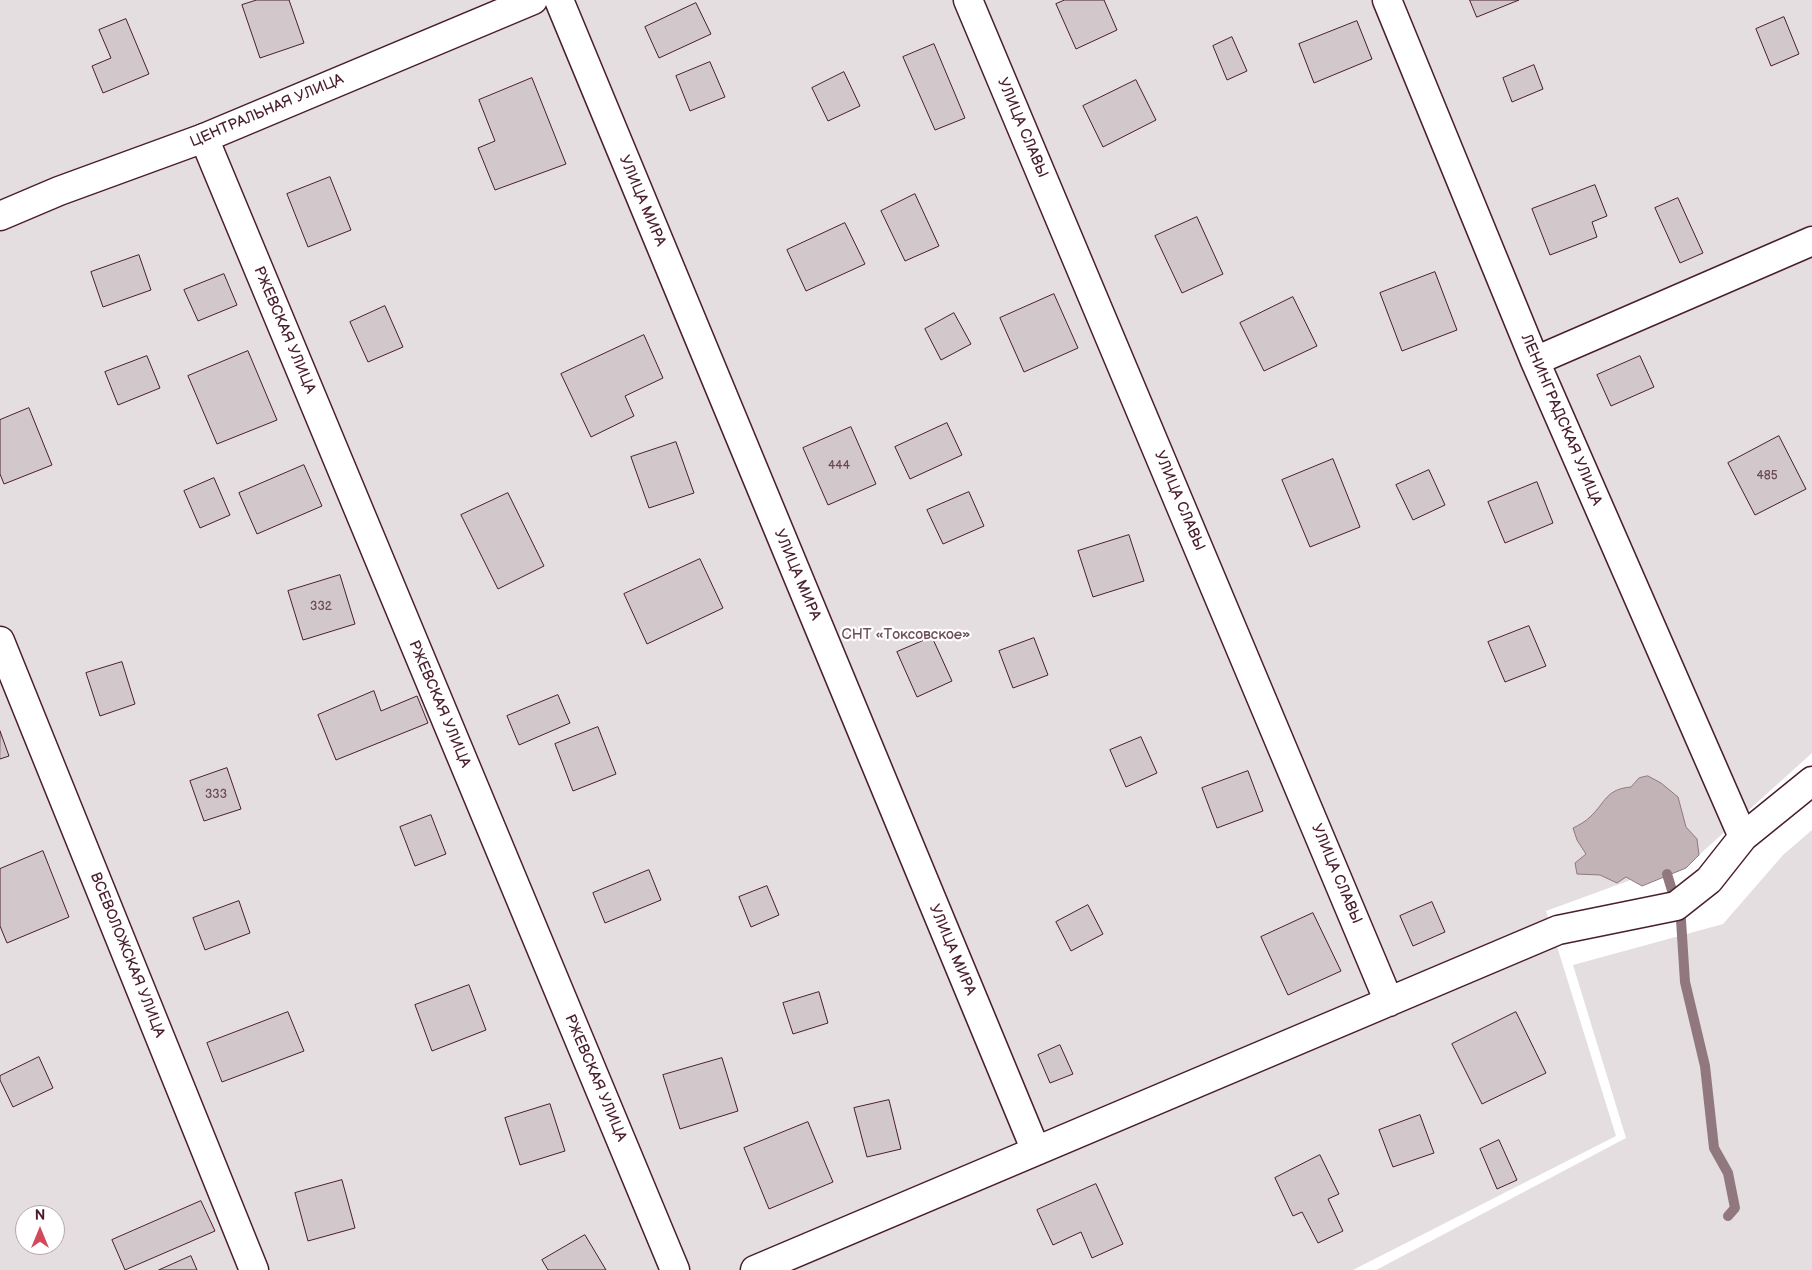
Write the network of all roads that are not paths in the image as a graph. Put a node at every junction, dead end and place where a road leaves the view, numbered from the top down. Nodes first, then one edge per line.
1 (532, 0) edge
2 (558, 0) edge
3 (968, 0) edge
4 (1387, 0) edge
5 (204, 138) junction
6 (0, 216) edge
7 (1812, 241) edge
8 (1535, 361) junction
9 (0, 640) edge
10 (1812, 781) edge
11 (1743, 837) junction
12 (1389, 1002) junction
13 (1036, 1151) junction
14 (254, 1270) edge
15 (675, 1270) edge
16 (754, 1270) edge

1 - 5 street, ЦЕНТРАЛЬНАЯ УЛИЦА
2 - 13 street, УЛИЦА МИРА
3 - 12 street, УЛИЦА СЛАВЫ
4 - 8 street, ЛЕНИНГРАДСКАЯ УЛИЦА
5 - 6 street, ЦЕНТРАЛЬНАЯ УЛИЦА
5 - 15 street, РЖЕВСКАЯ УЛИЦА
7 - 8 street
8 - 11 street, ЛЕНИНГРАДСКАЯ УЛИЦА
9 - 14 street, ВСЕВОЛОЖСКАЯ УЛИЦА
10 - 11 street
11 - 12 street
12 - 13 street
13 - 16 street

